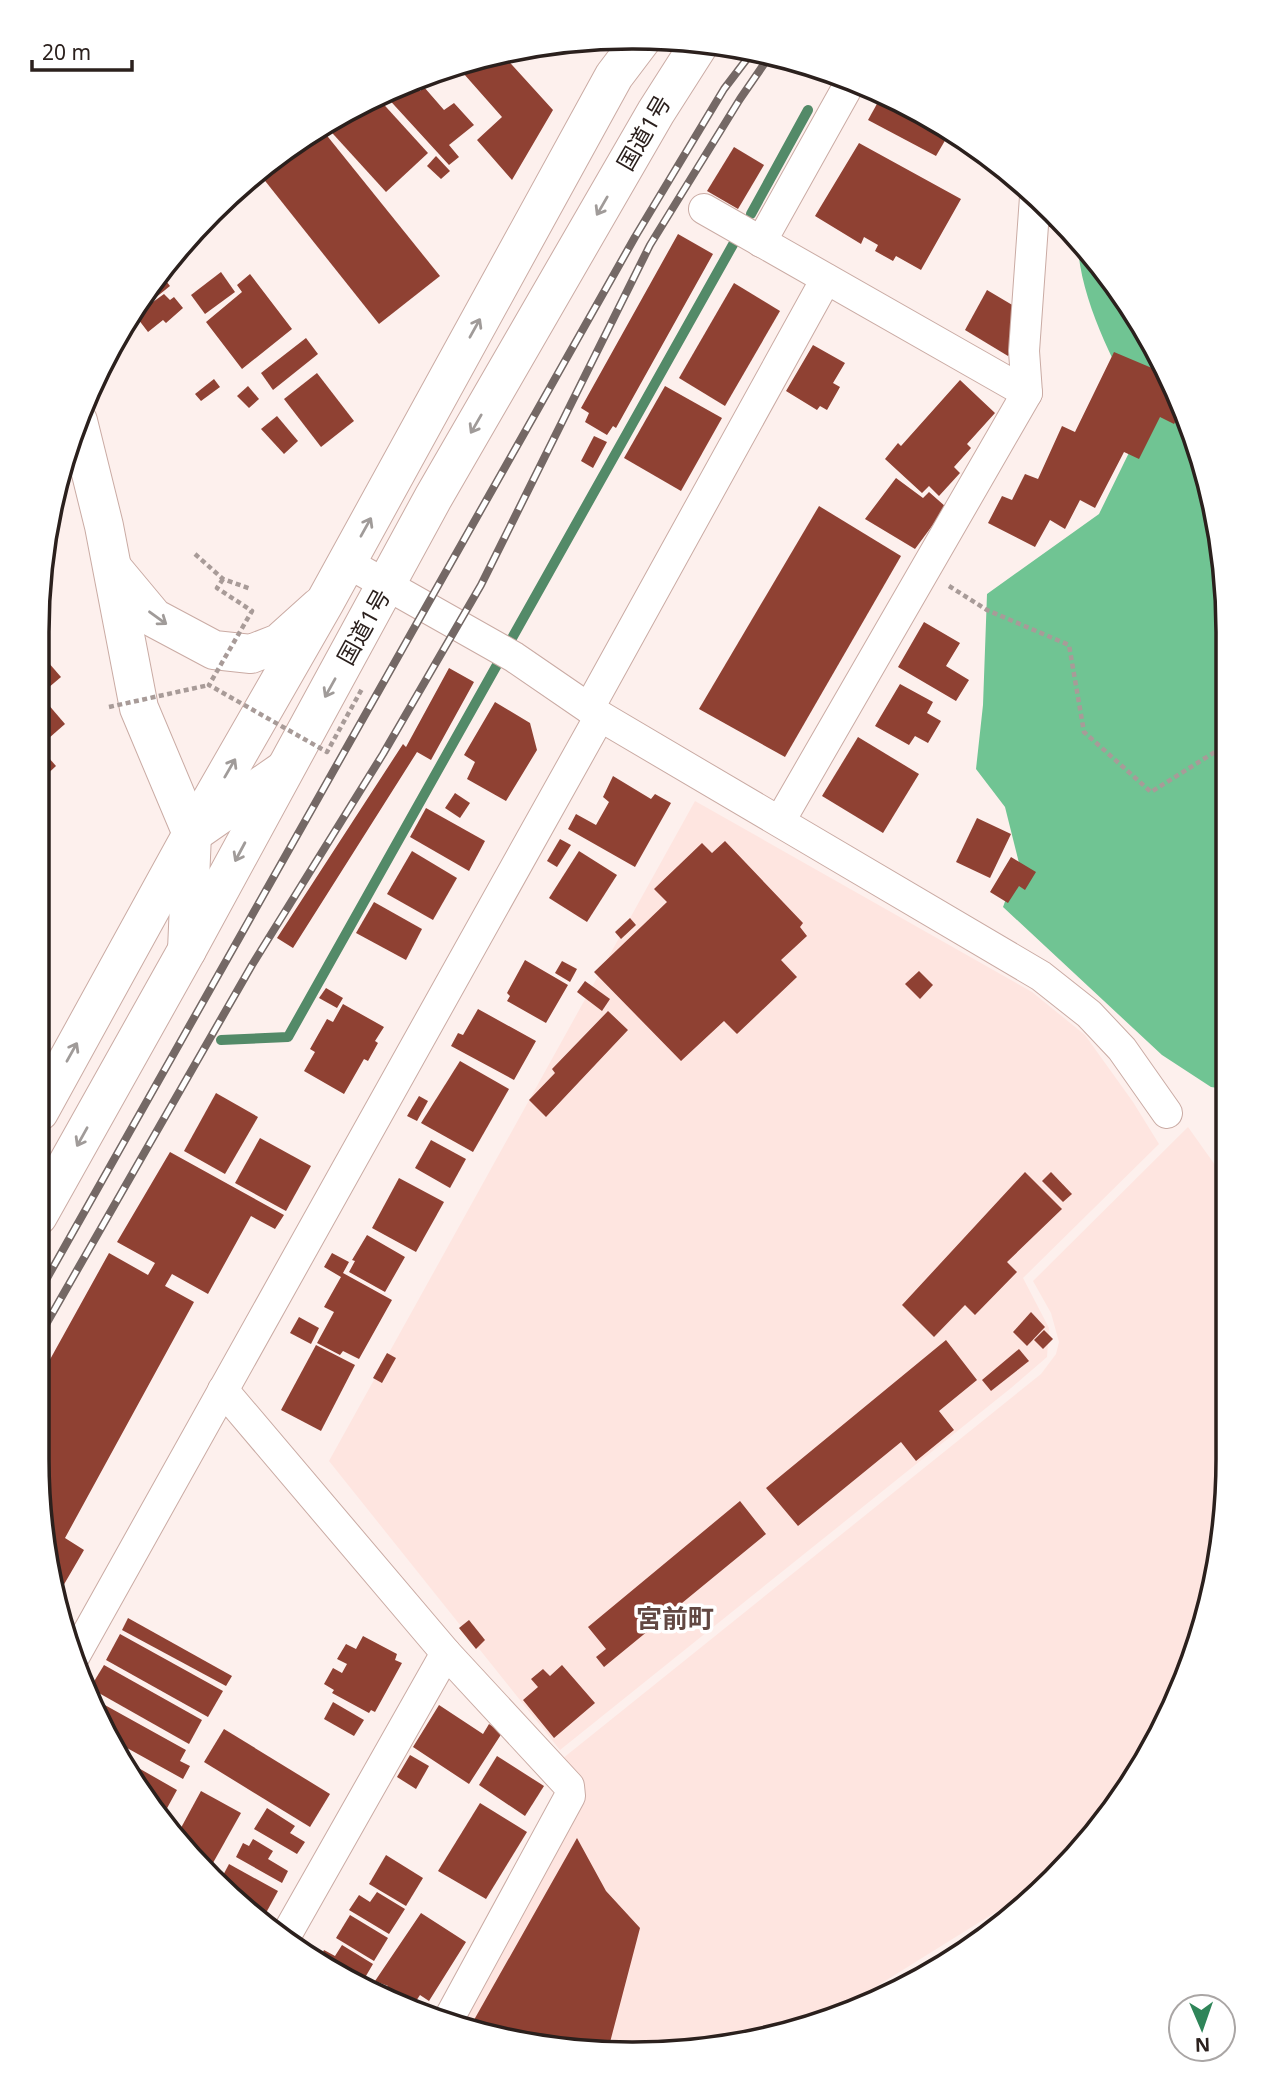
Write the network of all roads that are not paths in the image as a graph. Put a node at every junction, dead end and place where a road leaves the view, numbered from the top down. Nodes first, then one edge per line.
1 (634, 49) edge
2 (694, 52) edge
3 (846, 89) edge
4 (704, 209) dead end
5 (1034, 210) edge
6 (761, 242) junction
7 (826, 279) junction
8 (1027, 393) junction
9 (82, 439) edge
10 (346, 562) junction
11 (112, 568) junction
12 (387, 586) junction
13 (325, 602) junction
14 (595, 712) junction
15 (284, 770) junction
16 (780, 821) junction
17 (192, 834) junction
18 (187, 950) junction
19 (49, 1094) edge
20 (1167, 1113) dead end
21 (49, 1196) edge
22 (223, 1390) junction
23 (80, 1647) edge
24 (446, 1653) junction
25 (289, 1930) edge
26 (452, 2013) edge

10 -> 1 main road, 国道1号
2 -> 12 main road, 国道1号
3 - 6 street
4 - 6 street
5 - 8 street
6 - 7 street
7 - 8 street
7 - 14 street
8 - 16 street
9 - 11 main road
10 - 12 street
10 - 13 main road, 国道1号
11 -> 13 main road
11 - 17 main road
12 - 14 street
12 -> 15 main road, 国道1号
17 -> 13 main road, 国道1号
14 - 16 street
14 - 22 street
15 - 17 main road
15 -> 18 main road, 国道1号
16 - 20 street
17 - 18 main road
19 -> 17 main road, 国道1号
18 -> 21 main road, 国道1号
22 - 23 street
22 - 24 street
24 - 25 street
24 - 26 street

